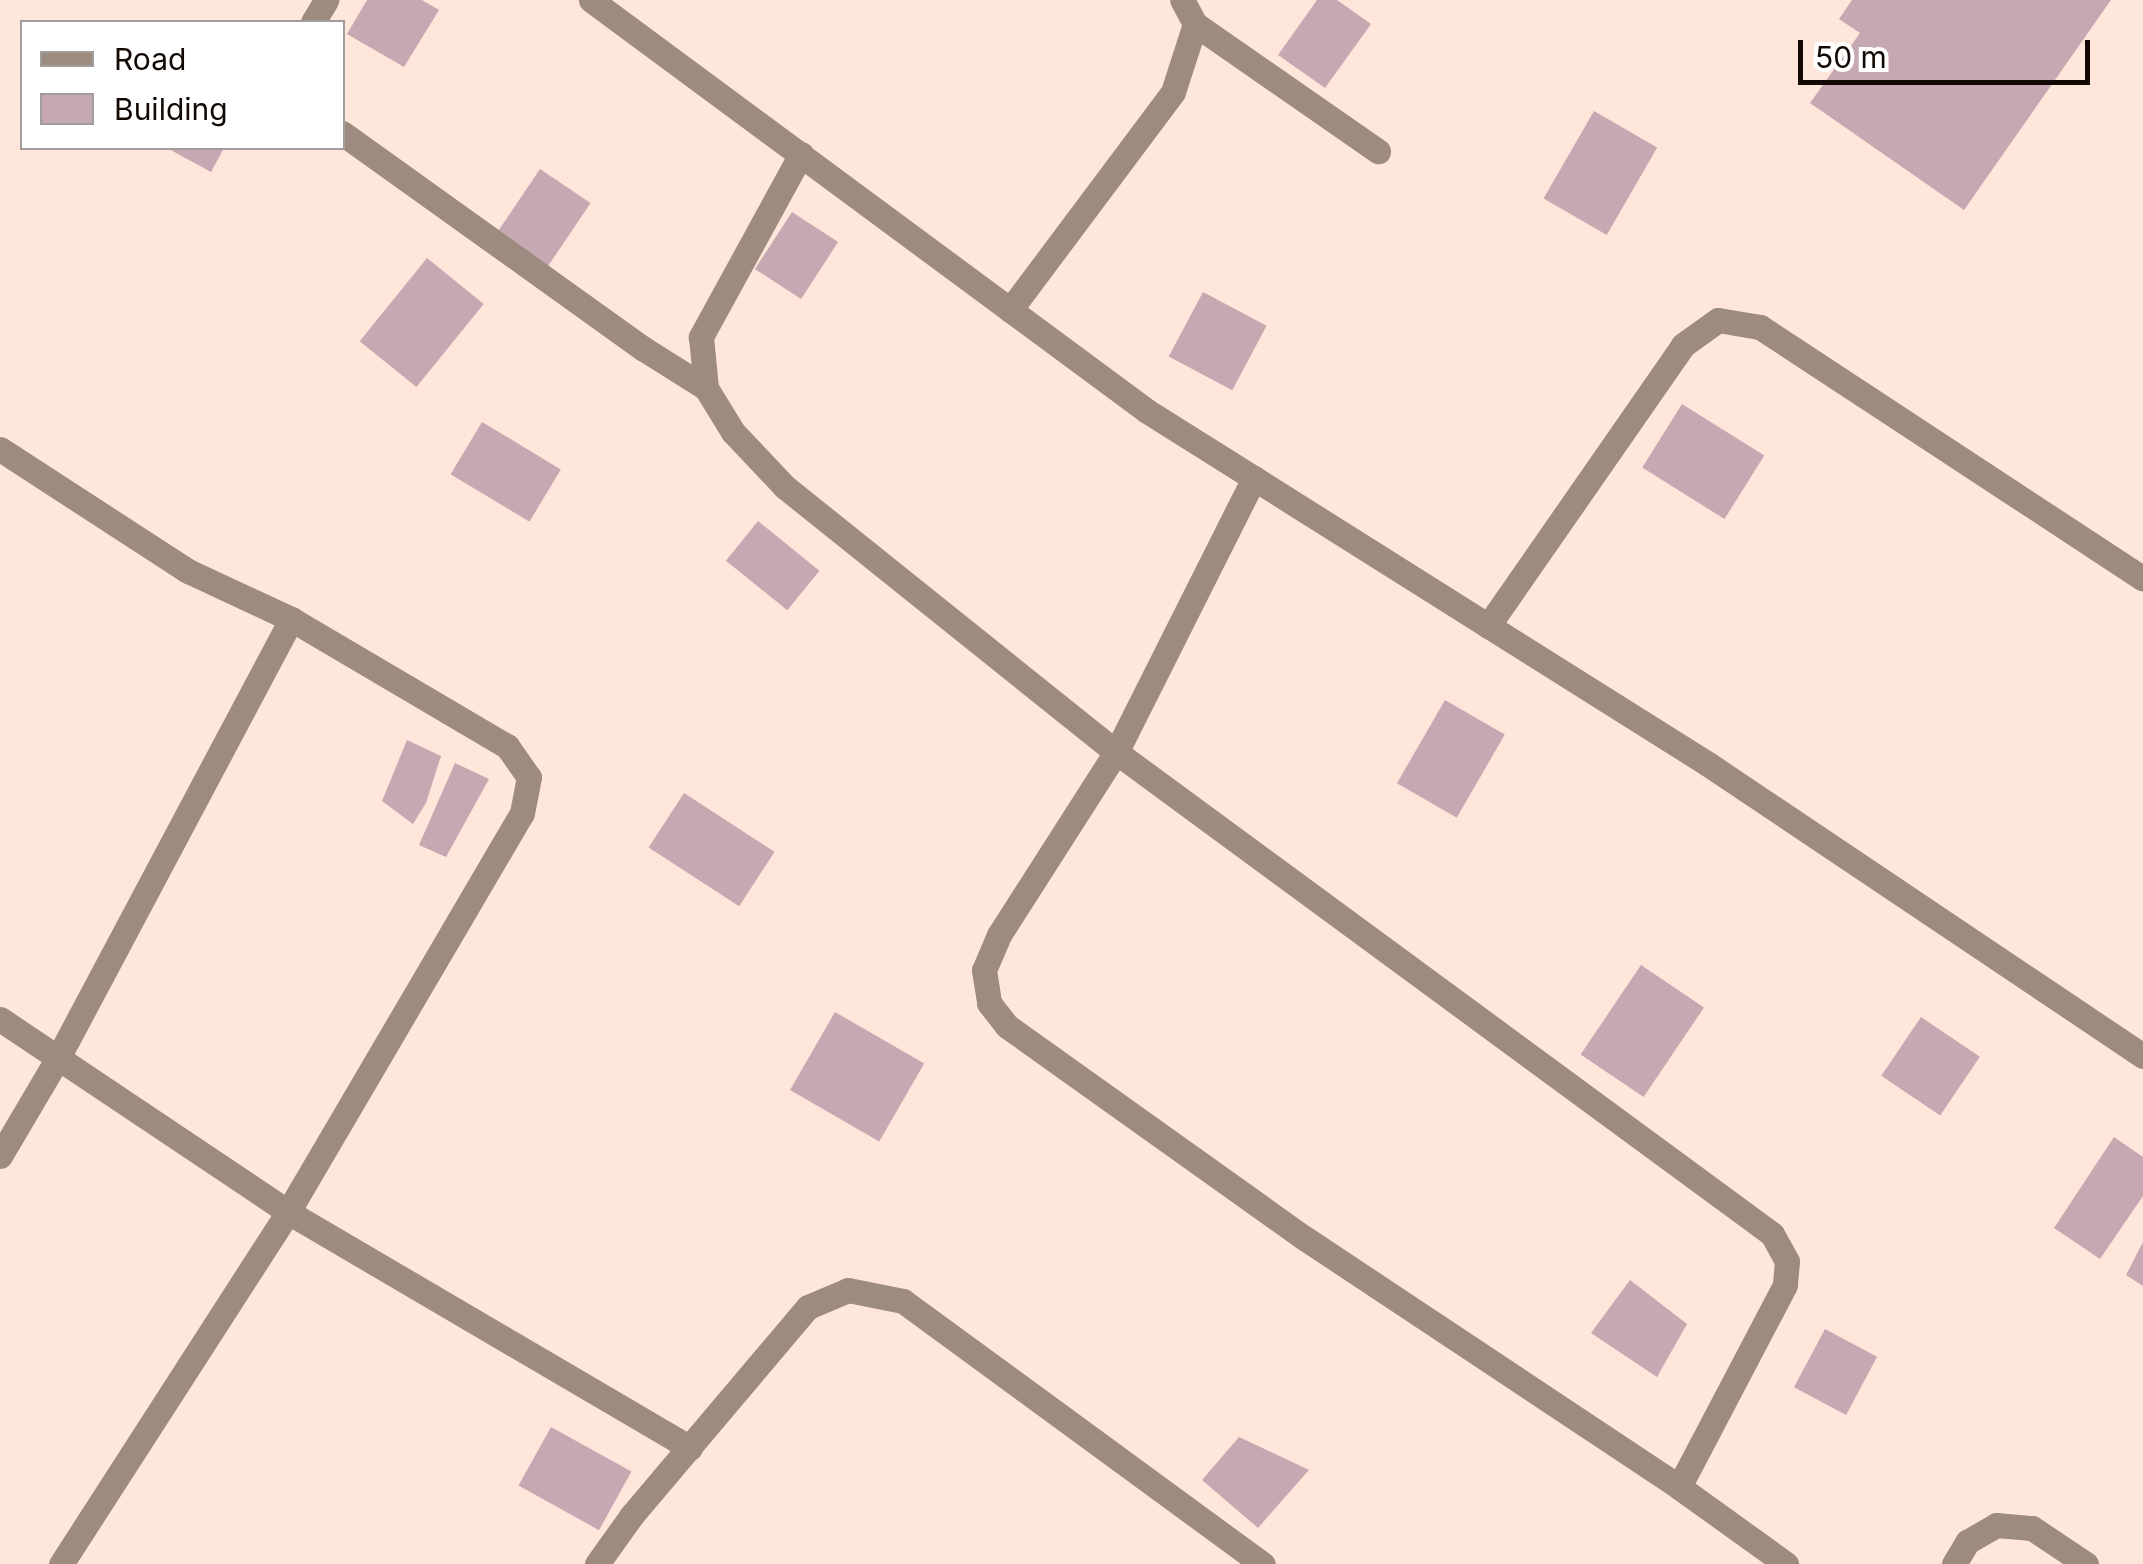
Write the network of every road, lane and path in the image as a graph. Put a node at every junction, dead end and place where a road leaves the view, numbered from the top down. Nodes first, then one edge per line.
1 (591, 0) edge
2 (1182, 0) edge
3 (1195, 24) junction
4 (345, 134) edge
5 (1378, 152) dead end
6 (801, 154) junction
7 (1010, 310) junction
8 (706, 388) junction
9 (0, 449) edge
10 (1254, 478) junction
11 (2143, 578) edge
12 (290, 619) junction
13 (1488, 626) junction
14 (1116, 752) junction
15 (0, 1019) edge
16 (59, 1056) junction
17 (2143, 1056) edge
18 (0, 1156) edge
19 (288, 1212) junction
20 (690, 1448) junction
21 (1679, 1486) junction
22 (61, 1564) edge
23 (597, 1564) edge
24 (1264, 1564) edge
25 (1786, 1564) edge
26 (1954, 1564) edge
27 (2086, 1564) edge

1 - 6 street
2 - 3 street
3 - 5 street
3 - 7 street
4 - 8 street
6 - 7 street
6 - 8 street
7 - 10 street
8 - 14 street
9 - 12 street
10 - 13 street
10 - 14 street
11 - 13 street
12 - 16 street
12 - 19 street
13 - 17 street
14 - 21 street
14 - 21 street
15 - 16 street
16 - 18 street
16 - 19 street
19 - 20 street
19 - 22 street
20 - 23 street
20 - 24 street
21 - 25 street
26 - 27 street

